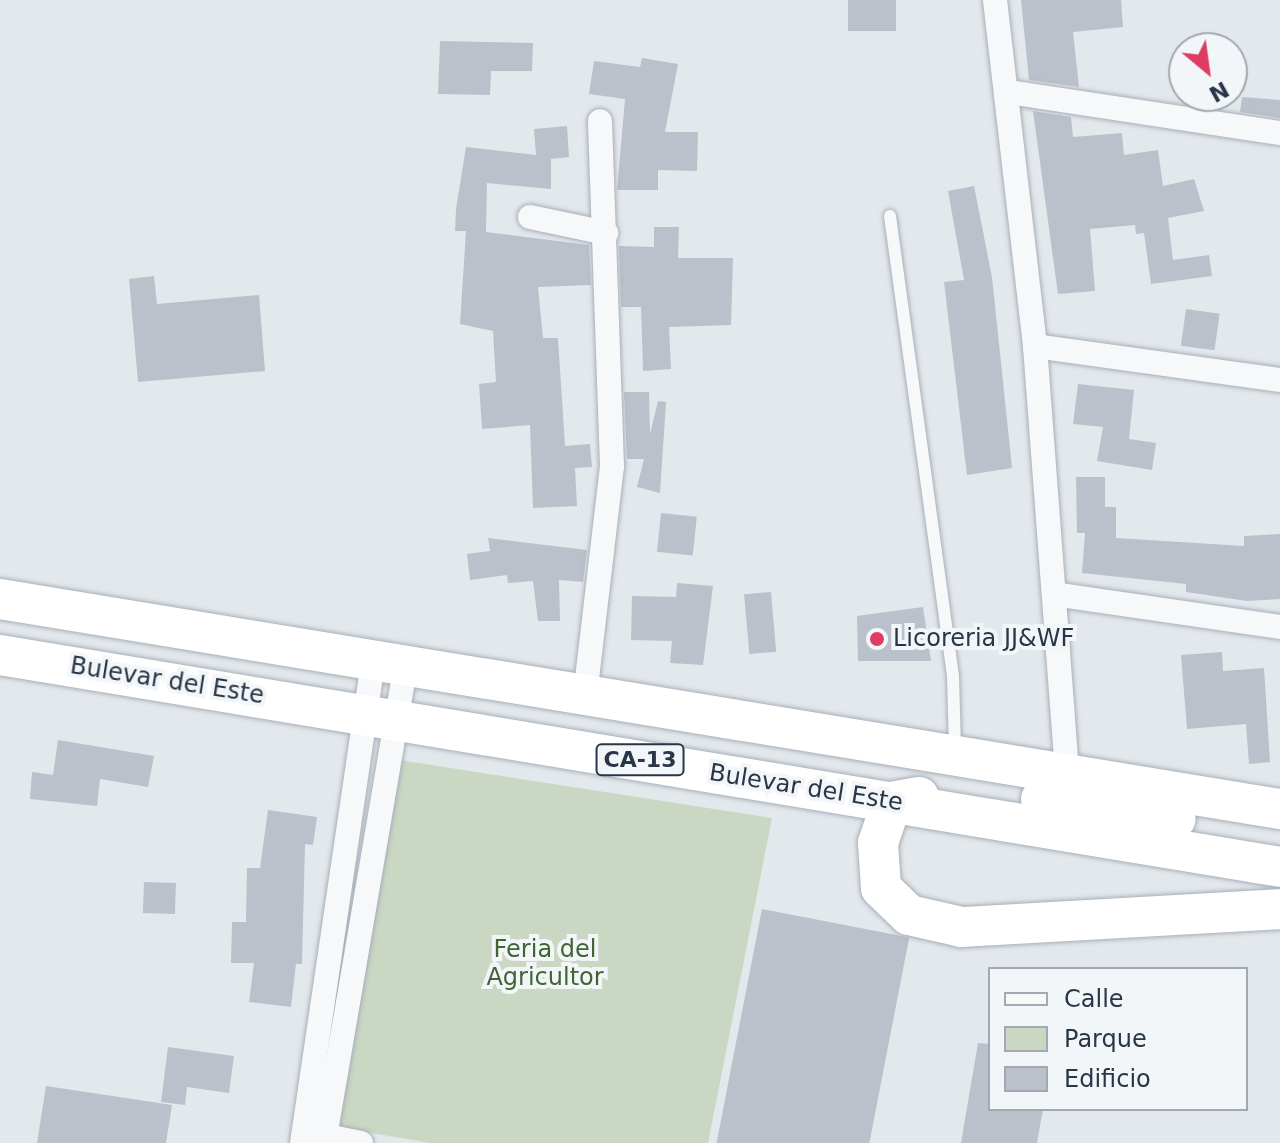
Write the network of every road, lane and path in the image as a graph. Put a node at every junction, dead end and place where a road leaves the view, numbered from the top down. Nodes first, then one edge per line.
1 (995, 0) edge
2 (1008, 92) junction
3 (600, 121) dead end
4 (1280, 133) edge
5 (890, 216) dead end
6 (530, 217) dead end
7 (606, 233) junction
8 (1035, 346) junction
9 (1280, 380) edge
10 (1054, 594) junction
11 (0, 599) edge
12 (1280, 627) edge
13 (0, 655) edge
14 (389, 665) junction
15 (585, 696) junction
16 (382, 717) junction
17 (955, 756) junction
18 (1067, 774) junction
19 (892, 802) junction
20 (1265, 807) edge
21 (1280, 867) edge
22 (1280, 909) edge
23 (314, 1139) edge
24 (361, 1143) edge

1 - 2 street
2 - 4 street
2 - 8 street
3 - 7 street
5 - 17 lane
6 - 7 street
7 - 15 street
8 - 9 street
8 - 10 street
10 - 12 street
10 - 18 street
11 - 14 highway, CA-13
13 - 16 highway, Bulevar del Este / CA-13
14 - 15 highway, CA-13
14 - 16 street
15 - 17 highway, CA-13
16 - 19 highway, Bulevar del Este / CA-13
16 - 23 street
17 - 18 highway, CA-13
18 - 20 highway, CA-13
19 - 20 highway
19 - 21 highway, Bulevar del Este / CA-13
19 - 22 highway
23 - 24 street

